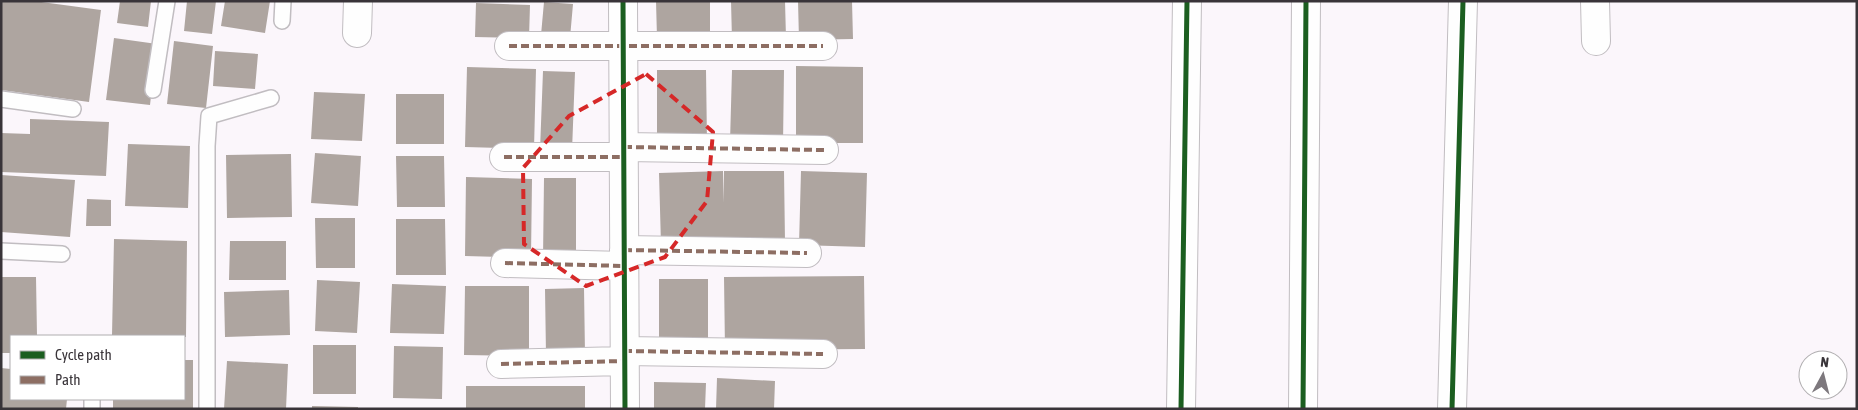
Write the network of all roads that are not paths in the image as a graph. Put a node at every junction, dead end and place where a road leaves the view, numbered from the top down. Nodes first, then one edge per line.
1 (167, 1) edge
2 (283, 1) edge
3 (358, 1) edge
4 (623, 1) edge
5 (1187, 1) edge
6 (1306, 1) edge
7 (1463, 1) edge
8 (1595, 1) edge
9 (282, 21) dead end
10 (357, 33) dead end
11 (1596, 41) dead end
12 (509, 46) dead end
13 (623, 46) junction
14 (823, 46) dead end
15 (153, 90) dead end
16 (271, 98) dead end
17 (1, 99) edge
18 (73, 109) dead end
19 (824, 150) dead end
20 (624, 152) junction
21 (504, 157) dead end
22 (1, 251) edge
23 (807, 253) dead end
24 (62, 254) dead end
25 (624, 258) junction
26 (505, 263) dead end
27 (823, 354) dead end
28 (624, 356) junction
29 (501, 364) dead end
30 (207, 409) edge
31 (625, 409) edge
32 (1180, 409) edge
33 (1303, 409) edge
34 (1452, 409) edge

1 - 15 lane
2 - 9 lane
3 - 10 street
4 - 13 street
5 - 32 street
6 - 33 street
7 - 34 street
8 - 11 street
12 - 13 street
13 - 14 street
13 - 20 street
16 - 30 lane
17 - 18 lane
19 - 20 street
20 - 21 street
20 - 25 street
22 - 24 lane
23 - 25 street
25 - 26 street
25 - 28 street
27 - 28 street
28 - 29 street
28 - 31 street

